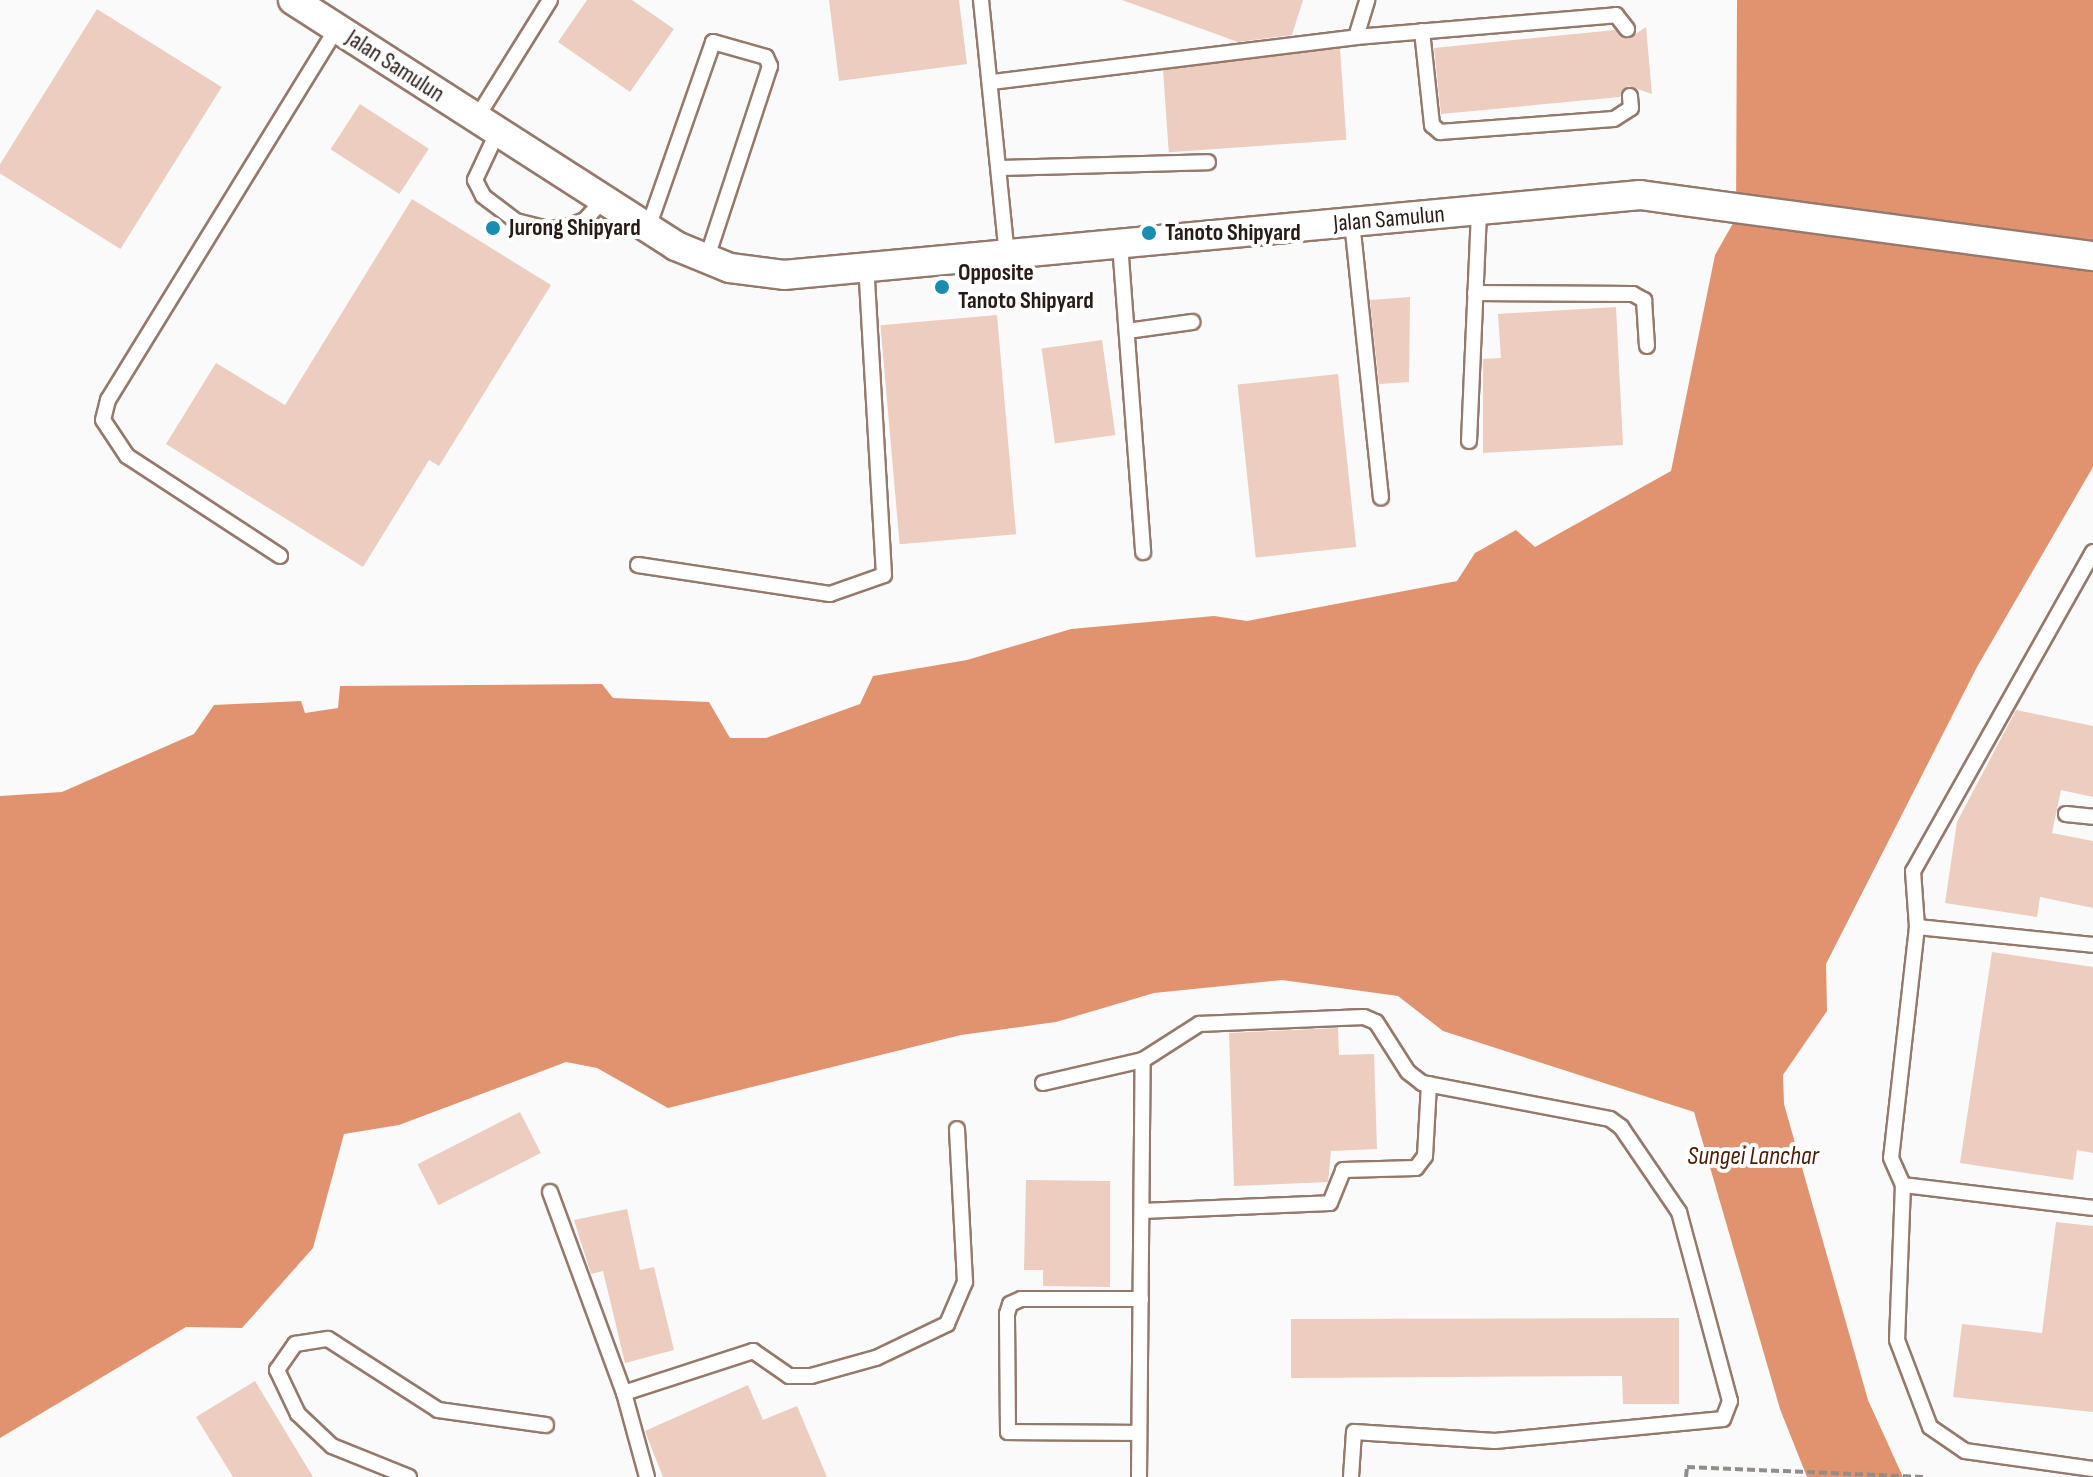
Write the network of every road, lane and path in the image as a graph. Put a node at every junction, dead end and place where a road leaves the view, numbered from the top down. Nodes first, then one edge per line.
1 (293, 0) edge
2 (550, 0) edge
3 (981, 0) edge
4 (1367, 0) edge
5 (337, 28) junction
6 (1627, 29) dead end
7 (1422, 31) junction
8 (1356, 37) junction
9 (992, 82) junction
10 (1630, 96) dead end
11 (486, 126) junction
12 (1208, 162) dead end
13 (999, 168) junction
14 (603, 200) junction
15 (1479, 210) junction
16 (1352, 222) junction
17 (648, 228) junction
18 (1120, 244) junction
19 (1007, 254) junction
20 (2093, 256) edge
21 (707, 258) junction
22 (866, 267) junction
23 (1475, 293) junction
24 (1192, 322) dead end
25 (1127, 331) junction
26 (1647, 346) dead end
27 (1469, 441) dead end
28 (1381, 497) dead end
29 (1143, 552) dead end
30 (2093, 552) edge
31 (280, 556) dead end
32 (638, 565) dead end
33 (2066, 814) dead end
34 (2093, 817) edge
35 (1917, 927) junction
36 (2093, 945) edge
37 (1143, 1060) junction
38 (1043, 1083) dead end
39 (1429, 1084) junction
40 (957, 1129) dead end
41 (1903, 1185) junction
42 (550, 1192) dead end
43 (2093, 1208) edge
44 (1142, 1211) junction
45 (1141, 1299) junction
46 (624, 1393) junction
47 (546, 1425) dead end
48 (1139, 1433) junction
49 (2093, 1469) edge
50 (409, 1477) edge
51 (647, 1477) edge
52 (1139, 1477) edge
53 (1351, 1477) edge
54 (1686, 1477) edge
55 (1924, 1477) edge

1 - 5 street, Jalan Samulun
2 - 11 lane
3 - 9 lane
4 - 8 lane
5 - 11 street, Jalan Samulun
5 - 31 lane
6 - 7 lane
7 - 8 lane
7 - 10 lane
8 - 9 lane
9 - 13 lane
11 - 14 street, Jalan Samulun
11 - 14 lane
12 - 13 lane
13 - 19 lane
14 - 17 street, Jalan Samulun
15 - 16 street, Jalan Samulun
15 - 20 street, Jalan Samulun
15 - 23 lane
16 - 18 street, Jalan Samulun
16 - 28 lane
17 - 21 street, Jalan Samulun
17 - 21 lane
18 - 19 street, Jalan Samulun
18 - 25 lane
19 - 22 street, Jalan Samulun
21 - 22 street, Jalan Samulun
22 - 32 lane
23 - 26 lane
23 - 27 lane
24 - 25 lane
25 - 29 lane
30 - 35 lane
33 - 34 lane
35 - 36 lane
35 - 41 lane
37 - 38 lane
37 - 39 lane
37 - 44 lane
39 - 44 lane
39 - 53 lane
40 - 46 lane
41 - 43 lane
41 - 49 lane
42 - 46 lane
44 - 45 lane
45 - 48 lane
45 - 48 lane
46 - 51 lane
47 - 50 lane
48 - 52 lane
54 - 55 path

